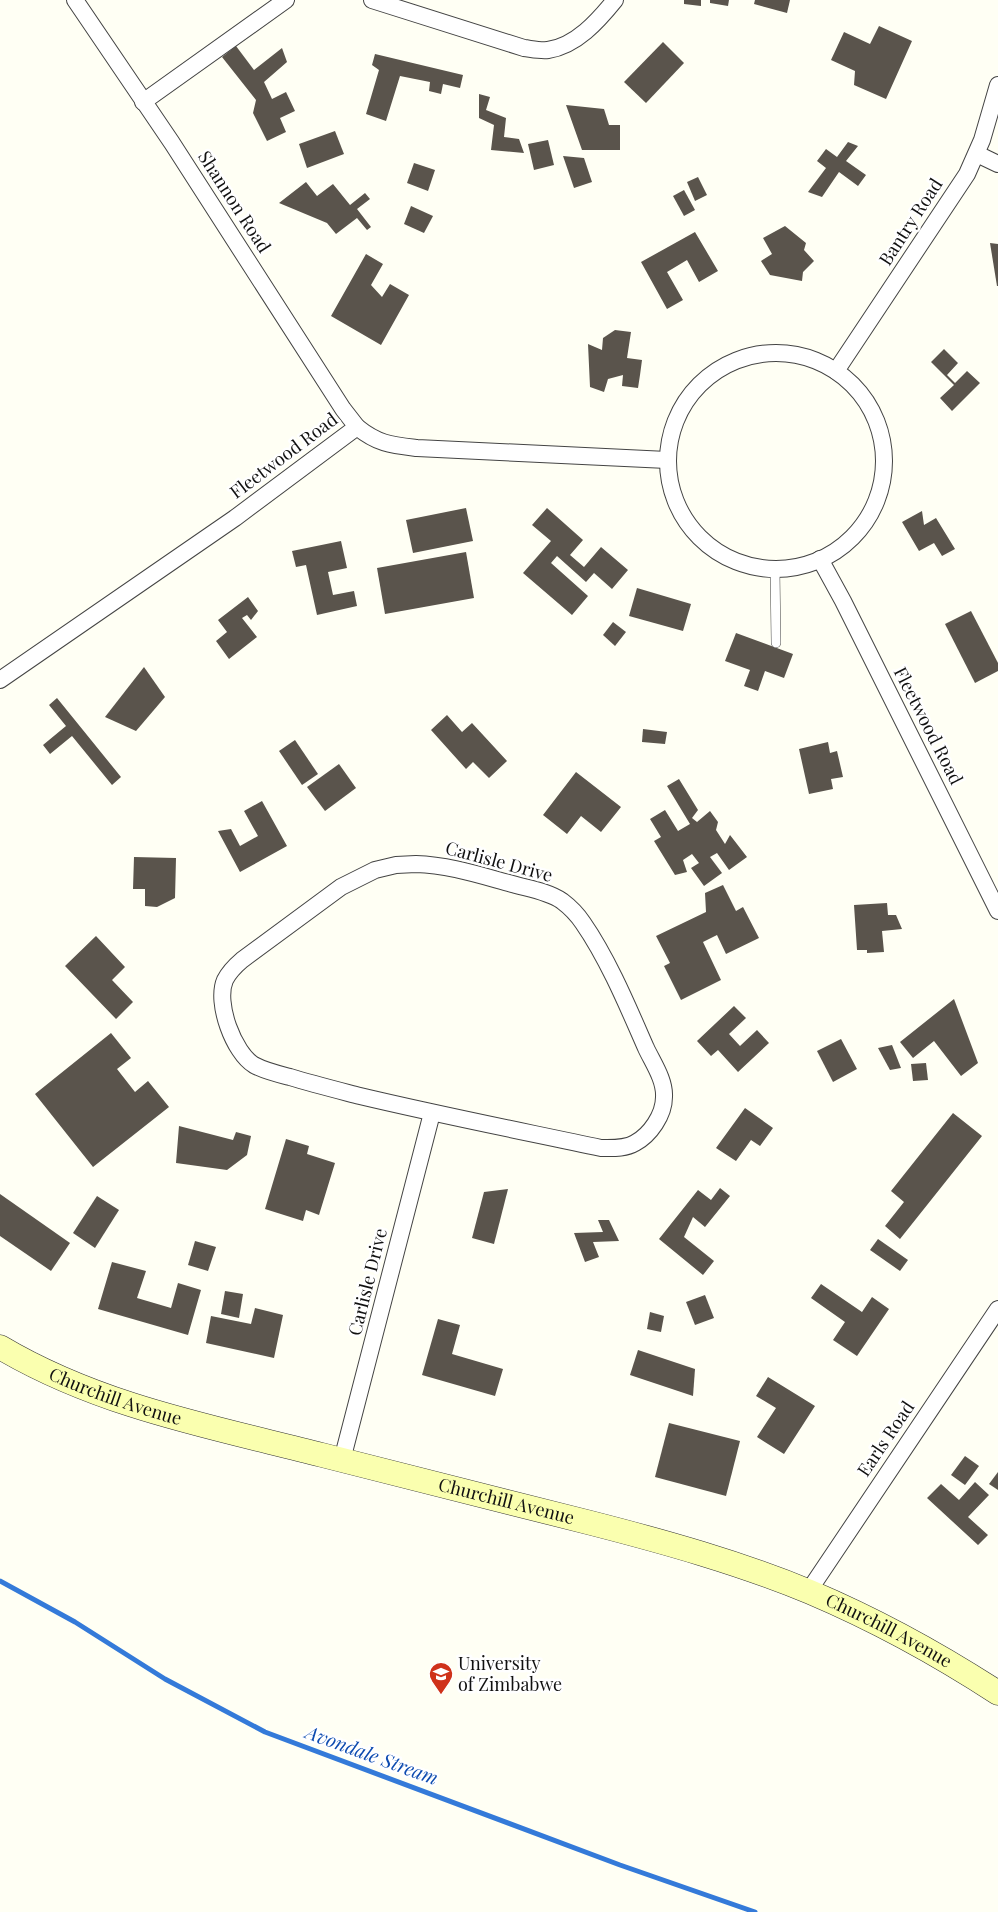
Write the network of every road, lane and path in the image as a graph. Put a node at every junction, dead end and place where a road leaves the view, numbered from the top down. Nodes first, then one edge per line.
1 (75, 0) edge
2 (286, 0) edge
3 (372, 0) edge
4 (615, 0) edge
5 (998, 85) edge
6 (143, 102) junction
7 (977, 154) junction
8 (998, 164) edge
9 (836, 371) junction
10 (357, 427) junction
11 (668, 460) junction
12 (820, 559) junction
13 (774, 569) junction
14 (776, 643) dead end
15 (0, 680) edge
16 (998, 911) edge
17 (432, 1113) junction
18 (998, 1309) edge
19 (0, 1348) edge
20 (342, 1460) junction
21 (808, 1592) junction
22 (998, 1693) edge

1 - 6 street, Shannon Road
2 - 6 street
3 - 4 street
5 - 7 street, Bantry Road
6 - 10 street, Shannon Road
7 - 8 street
7 - 9 street, Bantry Road
9 - 11 street
9 - 12 street
10 - 11 street, Fleetwood Road
10 - 15 street, Fleetwood Road
11 - 13 street
12 - 13 street
12 - 16 street, Fleetwood Road
13 - 14 lane
17 - 17 street, Carlisle Drive
17 - 20 street, Carlisle Drive
18 - 21 street, Earls Road
19 - 20 main road, Churchill Avenue
20 - 21 main road, Churchill Avenue
21 - 22 main road, Churchill Avenue

